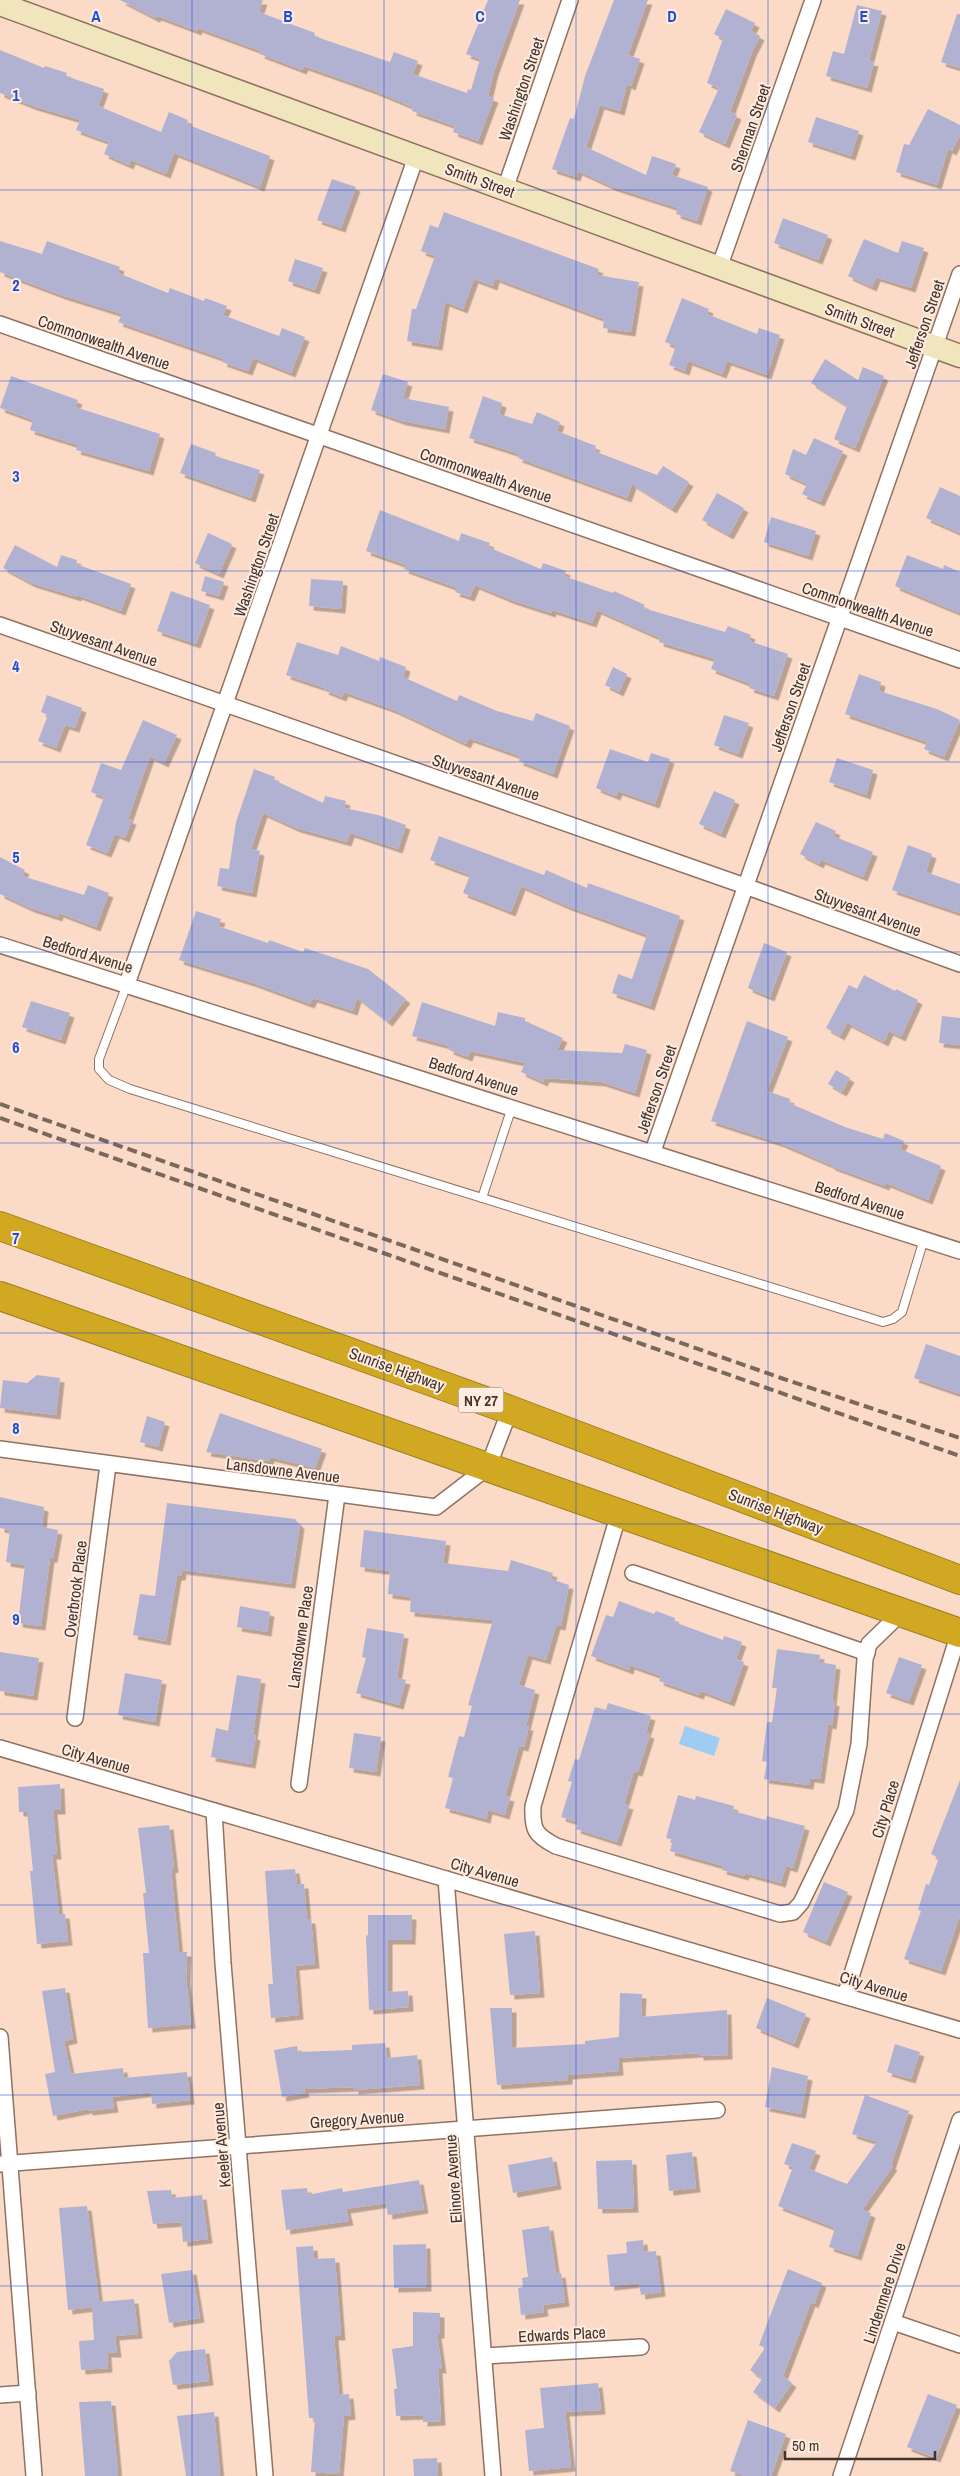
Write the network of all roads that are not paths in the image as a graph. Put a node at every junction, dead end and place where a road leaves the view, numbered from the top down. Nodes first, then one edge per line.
1 (570, 0) edge
2 (814, 0) edge
3 (11, 4) edge
4 (416, 157) junction
5 (504, 189) junction
6 (719, 268) junction
7 (960, 274) edge
8 (0, 324) edge
9 (934, 346) junction
10 (960, 356) edge
11 (320, 436) junction
12 (840, 618) junction
13 (0, 625) edge
14 (960, 660) edge
15 (226, 704) junction
16 (745, 886) junction
17 (0, 945) edge
18 (960, 964) edge
19 (127, 984) junction
20 (512, 1107) junction
21 (652, 1151) junction
22 (482, 1198) junction
23 (0, 1226) edge
24 (930, 1241) junction
25 (960, 1250) edge
26 (0, 1296) edge
27 (510, 1410) junction
28 (0, 1450) edge
29 (108, 1465) junction
30 (488, 1467) junction
31 (337, 1495) junction
32 (619, 1513) junction
33 (633, 1573) dead end
34 (953, 1575) edge
35 (902, 1612) junction
36 (959, 1633) edge
37 (867, 1653) junction
38 (75, 1718) dead end
39 (0, 1748) edge
40 (299, 1784) dead end
41 (214, 1811) junction
42 (446, 1879) junction
43 (845, 1996) junction
44 (960, 2030) edge
45 (0, 2037) edge
46 (717, 2110) dead end
47 (960, 2120) edge
48 (467, 2128) junction
49 (238, 2145) junction
50 (5, 2164) edge
51 (893, 2322) junction
52 (960, 2345) edge
53 (641, 2347) dead end
54 (484, 2356) junction
55 (28, 2393) junction
56 (0, 2396) edge
57 (34, 2476) edge
58 (265, 2476) edge
59 (493, 2476) edge
60 (841, 2476) edge

1 - 5 street, Washington Street
2 - 6 street, Sherman Street
3 - 4 street, Smith Street
4 - 5 street, Smith Street
4 - 11 street, Washington Street
5 - 6 street, Smith Street
6 - 9 street, Smith Street
7 - 9 street, Jefferson Street
8 - 11 street, Commonwealth Avenue
9 - 10 street, Smith Street
9 - 12 street, Jefferson Street
11 - 12 street, Commonwealth Avenue
11 - 15 street, Washington Street
12 - 14 street, Commonwealth Avenue
12 - 16 street, Jefferson Street
13 - 15 street, Stuyvesant Avenue
15 - 16 street, Stuyvesant Avenue
15 - 19 street, Washington Street
16 - 18 street, Stuyvesant Avenue
16 - 21 street, Jefferson Street
17 - 19 street, Bedford Avenue
19 - 20 street, Bedford Avenue
19 - 22 lane
20 - 21 street, Bedford Avenue
20 - 22 lane
21 - 24 street, Bedford Avenue
22 - 24 lane
23 - 27 highway, Sunrise Highway / NY 27
24 - 25 street, Bedford Avenue
26 - 30 highway
27 - 30 street
27 - 34 highway, Sunrise Highway / NY 27
28 - 29 street, Lansdowne Avenue
29 - 31 street, Lansdowne Avenue
29 - 38 street, Overbrook Place
30 - 31 street, Lansdowne Avenue
30 - 32 highway
31 - 40 street, Lansdowne Place
32 - 35 highway
32 - 37 street
33 - 37 street
35 - 36 highway
35 - 37 street
36 - 43 street, City Place
39 - 41 street, City Avenue
41 - 42 street, City Avenue
41 - 49 street, Keeler Avenue
42 - 43 street, City Avenue
42 - 48 street, Elinore Avenue
43 - 44 street, City Avenue
45 - 50 street
46 - 48 street, Gregory Avenue
47 - 51 street, Lindenmere Drive
48 - 49 street, Gregory Avenue
48 - 54 street, Elinore Avenue
49 - 50 street, Gregory Avenue
49 - 58 street, Keeler Avenue
50 - 55 street
51 - 52 street
51 - 60 street, Lindenmere Drive
53 - 54 street, Edwards Place
54 - 59 street, Elinore Avenue
55 - 56 street
55 - 57 street

